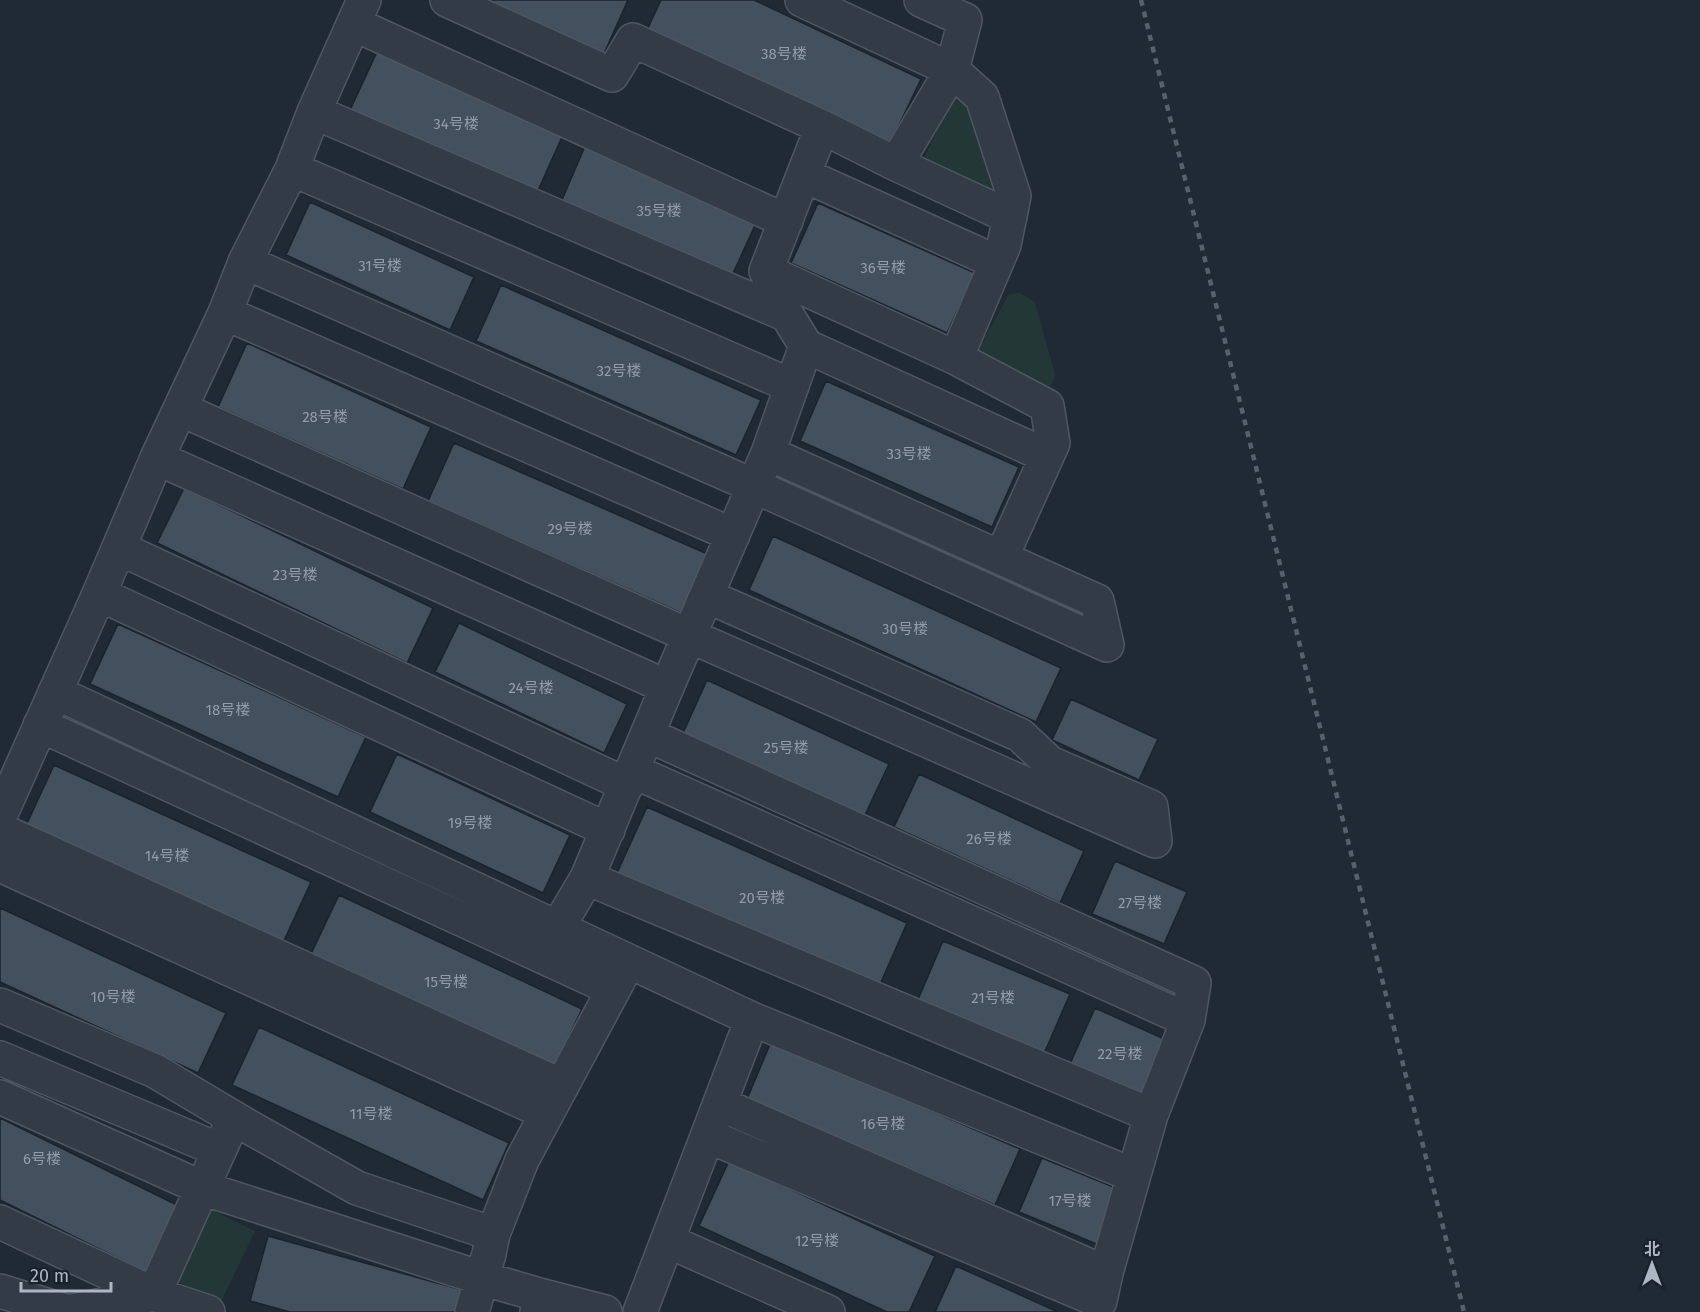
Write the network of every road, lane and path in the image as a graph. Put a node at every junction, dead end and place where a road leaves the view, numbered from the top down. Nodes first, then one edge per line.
1 (447, 0) edge
2 (802, 0) edge
3 (921, 0) edge
4 (967, 10) edge
5 (359, 12) edge
6 (952, 70) junction
7 (314, 112) junction
8 (822, 128) junction
9 (896, 164) junction
10 (292, 169) junction
11 (804, 175) junction
12 (1010, 217) junction
13 (786, 221) junction
14 (245, 262) junction
15 (996, 262) junction
16 (766, 271) junction
17 (225, 313) junction
18 (787, 315) junction
19 (806, 346) junction
20 (956, 358) junction
21 (792, 386) junction
22 (180, 409) junction
23 (768, 453) junction
24 (1047, 456) junction
25 (157, 458) junction
26 (754, 486) junction
27 (733, 535) junction
28 (119, 548) junction
29 (1001, 558) junction
30 (99, 594) junction
31 (708, 596) junction
32 (690, 636) junction
33 (667, 687) junction
34 (55, 692) junction
35 (40, 725) junction
36 (648, 735) junction
37 (630, 778) junction
38 (0, 816) edge
39 (0, 830) edge
40 (608, 830) junction
41 (0, 865) edge
42 (587, 878) junction
43 (558, 927) junction
44 (629, 960) junction
45 (613, 989) junction
46 (0, 1005) edge
47 (752, 1018) junction
48 (1188, 1020) junction
49 (0, 1058) edge
50 (0, 1097) edge
51 (554, 1100) junction
52 (720, 1104) junction
53 (1151, 1115) junction
54 (234, 1118) junction
55 (708, 1136) junction
56 (219, 1150) junction
57 (1134, 1175) junction
58 (202, 1188) junction
59 (0, 1222) edge
60 (493, 1234) junction
61 (668, 1241) junction
62 (1106, 1273) junction
63 (481, 1278) junction
64 (0, 1291) edge
65 (154, 1294) junction
66 (540, 1304) edge
67 (69, 1312) edge
68 (208, 1312) edge
69 (472, 1312) edge
70 (605, 1312) edge
71 (640, 1312) edge
72 (828, 1312) edge

1 - 8 street
2 - 6 street
3 - 4 street
4 - 6 street
5 - 7 street
5 - 13 street
6 - 9 street
6 - 12 street
7 - 10 street
7 - 18 street
8 - 9 street
8 - 11 street
9 - 12 street
10 - 14 street
10 - 21 street
11 - 13 street
11 - 15 street
12 - 15 street
13 - 16 street
14 - 17 street
14 - 26 street
15 - 20 street
16 - 18 street
16 - 20 street
17 - 22 street
17 - 27 street
18 - 19 street
19 - 21 street
19 - 24 street
20 - 24 street
21 - 23 street
22 - 25 street
22 - 32 street
23 - 26 street
23 - 29 street
24 - 29 street
25 - 28 street
25 - 33 street
26 - 27 street
26 - 29 street
27 - 31 street
28 - 30 street
28 - 37 street
30 - 34 street
30 - 40 street
31 - 32 street
31 - 32 street
32 - 33 street
33 - 36 street
34 - 35 street
34 - 43 street
35 - 38 street
35 - 45 street
36 - 37 street
36 - 48 street
37 - 40 street
37 - 48 street
39 - 51 street
40 - 42 street
41 - 51 street
42 - 43 street
42 - 53 street
43 - 44 street
44 - 45 street
44 - 47 street
45 - 51 street
46 - 54 street
47 - 52 street
47 - 57 street
48 - 53 street
49 - 56 street
50 - 58 street
51 - 60 street
52 - 55 street
52 - 62 street
53 - 57 street
54 - 56 street
54 - 60 street
55 - 61 street
55 - 62 street
56 - 58 street
57 - 62 street
58 - 63 street
58 - 65 street
59 - 65 street
60 - 63 street
61 - 71 street
61 - 72 street
63 - 66 street
63 - 69 street
64 - 67 street
65 - 67 street
65 - 68 street
66 - 70 street

